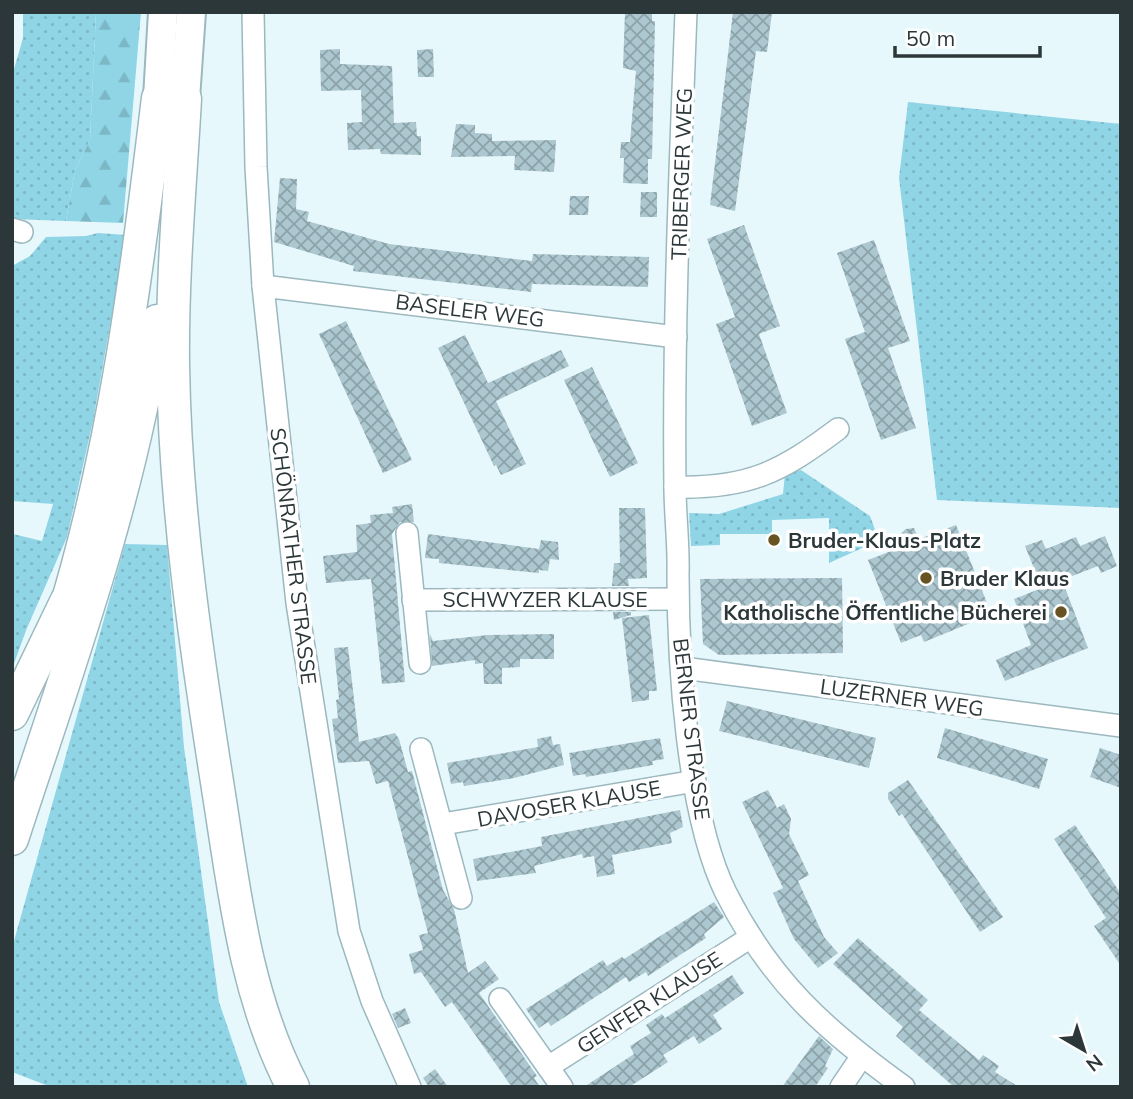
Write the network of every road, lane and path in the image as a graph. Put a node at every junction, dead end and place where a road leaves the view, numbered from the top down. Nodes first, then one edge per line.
1 (163, 12) edge
2 (191, 12) edge
3 (253, 12) edge
4 (686, 12) edge
5 (176, 103) junction
6 (263, 286) junction
7 (676, 337) junction
8 (838, 429) dead end
9 (675, 487) junction
10 (407, 533) dead end
11 (71, 593) junction
12 (677, 599) junction
13 (414, 600) junction
14 (420, 663) dead end
15 (682, 668) junction
16 (12, 714) edge
17 (1121, 726) edge
18 (421, 749) dead end
19 (12, 781) edge
20 (695, 781) junction
21 (443, 824) junction
22 (12, 839) edge
23 (461, 898) dead end
24 (751, 937) junction
25 (500, 999) dead end
26 (862, 1056) junction
27 (548, 1067) junction
28 (293, 1087) edge
29 (410, 1087) edge
30 (562, 1087) edge
31 (841, 1087) edge
32 (904, 1087) edge

1 - 5 main road
2 - 5 main road
3 - 6 street, SCHÖNRATHER STRASSE
4 - 7 street, TRIBERGER WEG
5 - 11 highway
5 - 22 highway
5 - 28 highway
6 - 7 street, BASELER WEG
6 - 29 street, SCHÖNRATHER STRASSE
7 - 9 street, BERNER STRASSE
8 - 9 street
9 - 12 street, BERNER STRASSE
10 - 13 street, SCHWYZER KLAUSE
11 - 16 highway
11 - 19 highway
12 - 13 street, SCHWYZER KLAUSE
12 - 15 street, BERNER STRASSE
13 - 14 street, SCHWYZER KLAUSE
15 - 17 street, LUZERNER WEG
15 - 20 street, BERNER STRASSE
18 - 21 street
20 - 21 street, DAVOSER KLAUSE
20 - 24 street, BERNER STRASSE
21 - 23 street
24 - 26 street, BERNER STRASSE
24 - 27 street, GENFER KLAUSE
25 - 27 street
26 - 31 street
26 - 32 street, BERNER STRASSE
27 - 30 street

